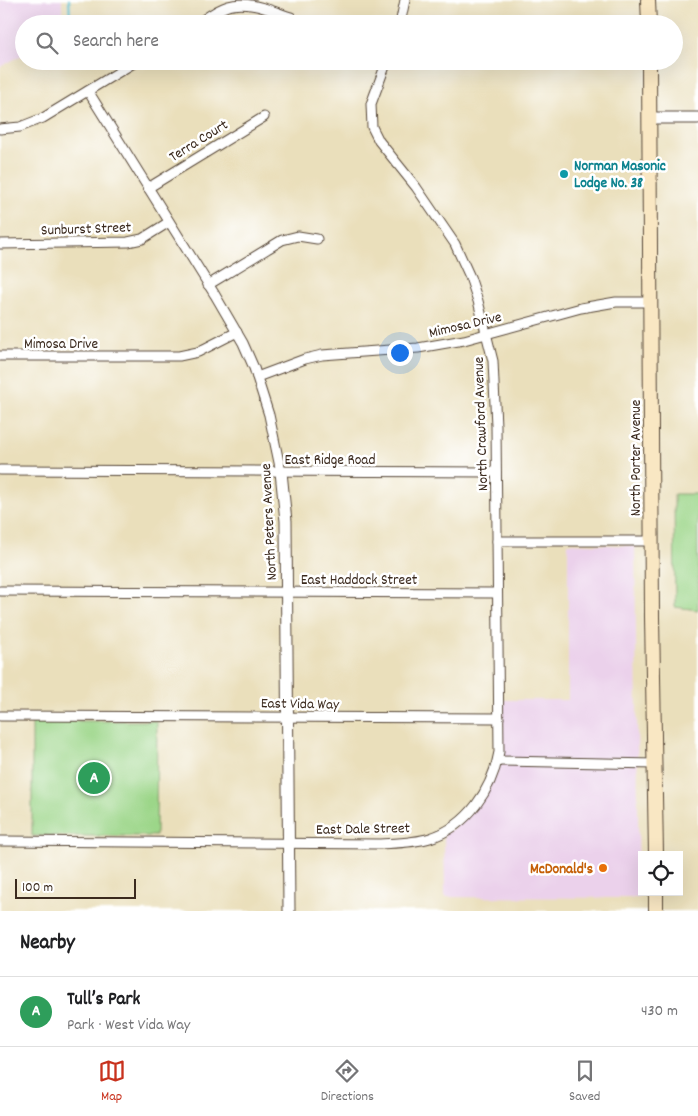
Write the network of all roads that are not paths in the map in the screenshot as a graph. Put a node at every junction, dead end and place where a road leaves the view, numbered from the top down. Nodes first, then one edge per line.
1 (405, 0) edge
2 (648, 0) edge
3 (212, 15) edge
4 (285, 15) edge
5 (402, 15) edge
6 (649, 15) edge
7 (122, 70) edge
8 (384, 70) edge
9 (649, 70) edge
10 (88, 91) junction
11 (264, 117) dead end
12 (649, 118) junction
13 (698, 118) edge
14 (0, 129) edge
15 (148, 188) junction
16 (169, 222) junction
17 (316, 239) dead end
18 (0, 244) edge
19 (208, 285) junction
20 (650, 302) junction
21 (237, 332) junction
22 (487, 334) junction
23 (0, 356) edge
24 (257, 377) junction
25 (0, 470) edge
26 (281, 472) junction
27 (496, 472) junction
28 (497, 541) junction
29 (652, 541) junction
30 (0, 591) edge
31 (286, 592) junction
32 (497, 592) junction
33 (0, 716) edge
34 (287, 717) junction
35 (499, 718) junction
36 (498, 762) junction
37 (655, 764) junction
38 (0, 841) edge
39 (288, 843) junction
40 (656, 851) edge
41 (656, 896) edge
42 (288, 911) edge
43 (656, 911) edge

1 - 5 street
2 - 6 main road
3 - 4 street
7 - 10 street
8 - 22 street, North Crawford Avenue
9 - 12 main road, North Porter Avenue
10 - 14 street
10 - 15 street, North Peters Avenue
11 - 15 street, Terra Court
12 - 13 street
12 - 20 main road, North Porter Avenue
15 - 16 street, North Peters Avenue
16 - 18 street, Sunburst Street
16 - 19 street, North Peters Avenue
17 - 19 street
19 - 21 street, North Peters Avenue
20 - 22 street, Mimosa Drive
20 - 29 main road, North Porter Avenue
21 - 23 street, Mimosa Drive
21 - 24 street, North Peters Avenue
22 - 24 street, Mimosa Drive
22 - 27 street, North Crawford Avenue
24 - 26 street, North Peters Avenue
25 - 26 street, East Ridge Road
26 - 27 street, East Ridge Road
26 - 31 street, North Peters Avenue
27 - 28 street, North Crawford Avenue
28 - 29 street
28 - 32 street, North Crawford Avenue
29 - 37 main road, North Porter Avenue
30 - 31 street, East Haddock Street
31 - 32 street, East Haddock Street
31 - 34 street, North Peters Avenue
32 - 35 street, North Crawford Avenue
33 - 34 street, East Vida Way
34 - 35 street, East Vida Way
34 - 39 street, North Peters Avenue
35 - 36 street, North Crawford Avenue
36 - 37 street
36 - 39 street, East Dale Street
37 - 40 main road, North Porter Avenue
38 - 39 street, East Dale Street
39 - 42 street, North Peters Avenue
41 - 43 main road

